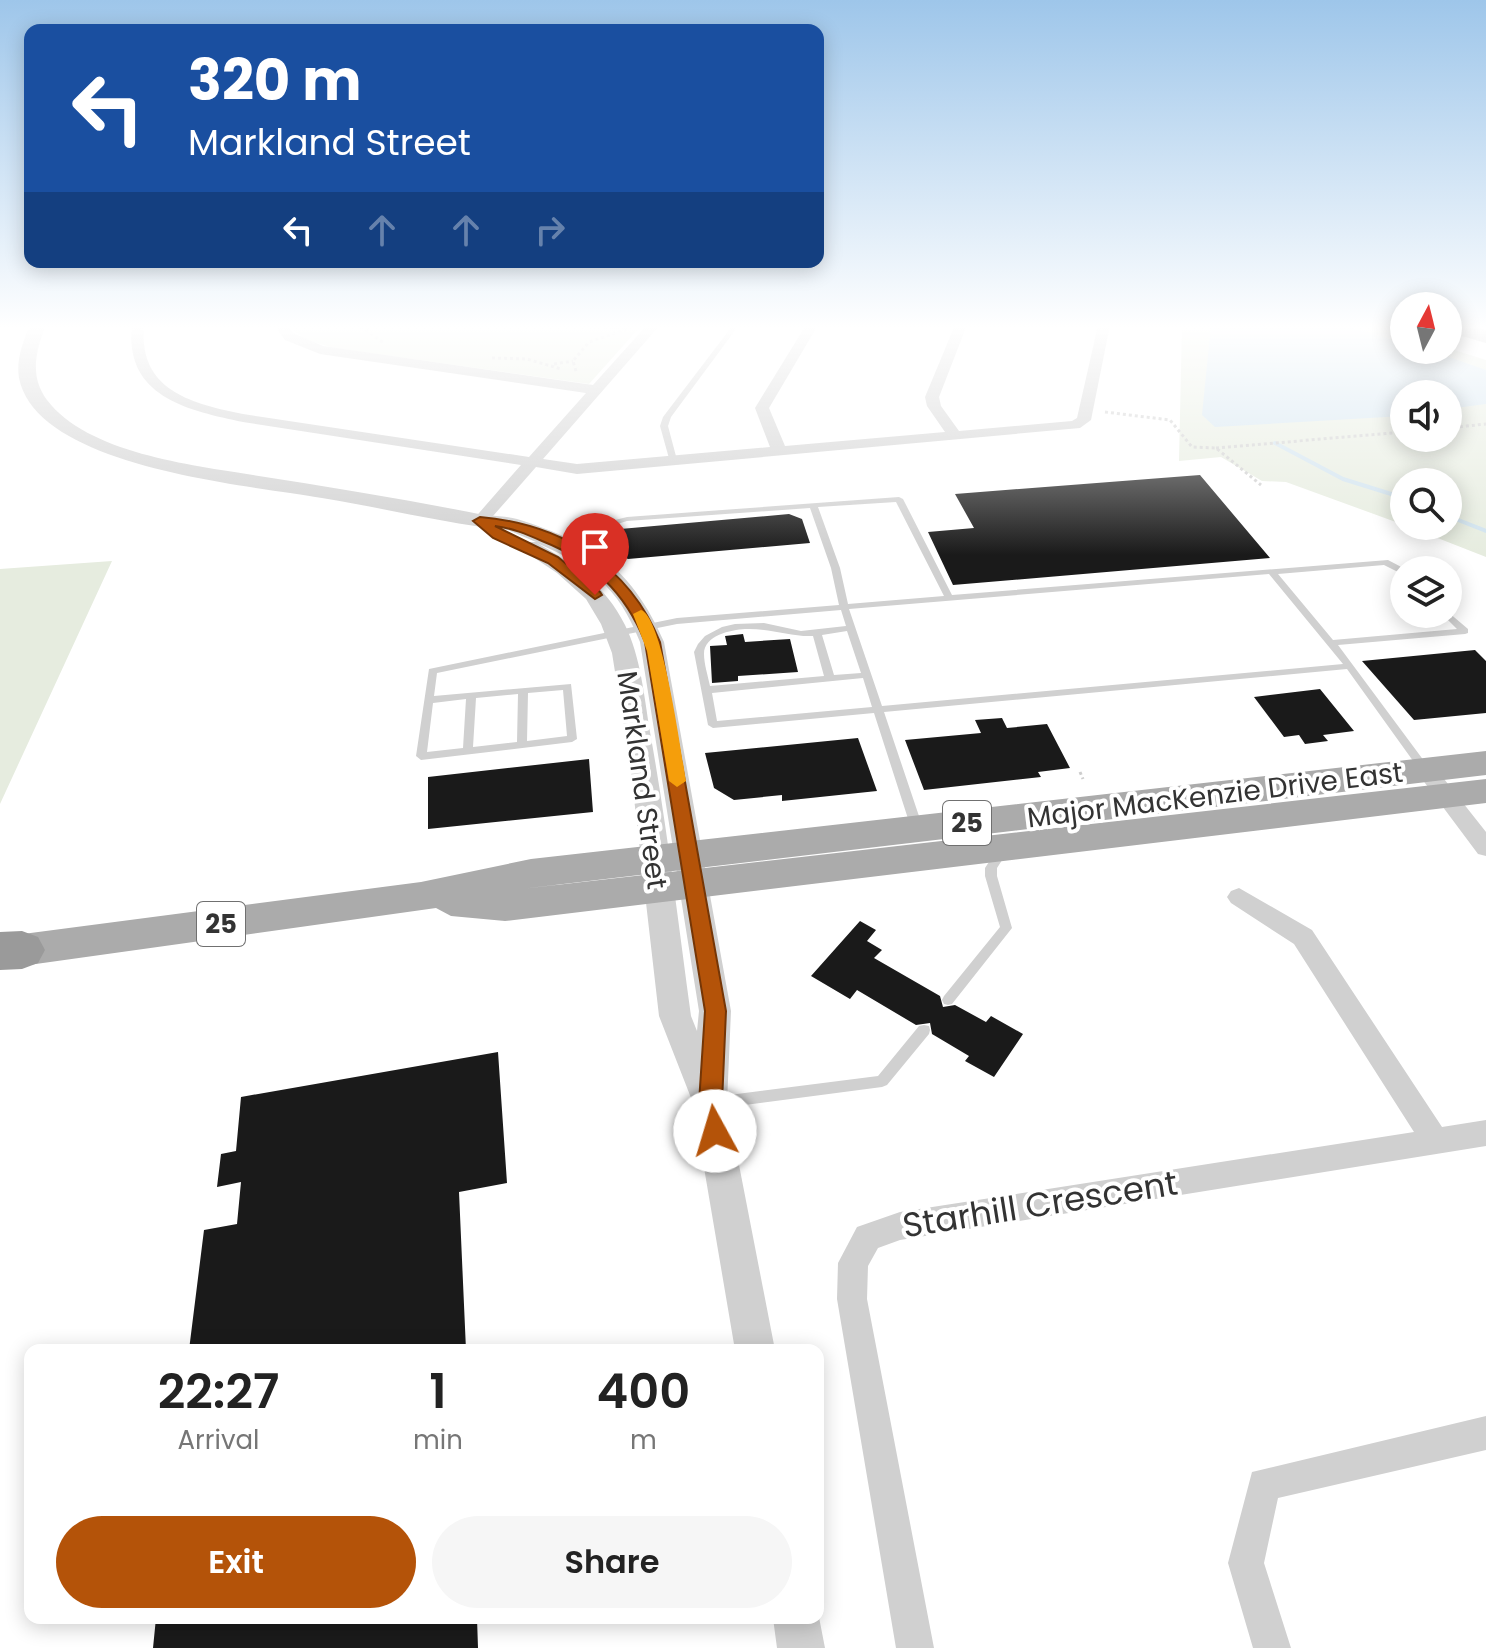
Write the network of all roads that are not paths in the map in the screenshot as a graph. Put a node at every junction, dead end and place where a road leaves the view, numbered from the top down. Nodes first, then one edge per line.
1 (42, 402) edge
2 (186, 402) edge
3 (586, 402) edge
4 (678, 402) edge
5 (764, 402) edge
6 (933, 402) edge
7 (1088, 402) edge
8 (955, 436) junction
9 (779, 451) junction
10 (673, 460) junction
11 (531, 464) junction
12 (813, 504) junction
13 (480, 521) junction
14 (575, 550) junction
15 (1390, 565) edge
16 (1271, 571) junction
17 (949, 598) junction
18 (844, 607) junction
19 (647, 628) junction
20 (851, 628) junction
21 (1462, 628) edge
22 (816, 631) junction
23 (617, 633) junction
24 (1330, 643) junction
25 (1350, 666) junction
26 (867, 675) junction
27 (830, 679) junction
28 (706, 690) junction
29 (523, 691) junction
30 (471, 696) junction
31 (428, 700) junction
32 (877, 710) junction
33 (522, 745) junction
34 (468, 751) junction
35 (1486, 763) edge
36 (1435, 783) junction
37 (1486, 791) edge
38 (917, 829) junction
39 (1004, 834) junction
40 (1486, 848) edge
41 (674, 872) junction
42 (1239, 897) dead end
43 (7, 952) edge
44 (948, 1000) dead end
45 (924, 1030) dead end
46 (710, 1103) junction
47 (1486, 1133) edge
48 (1435, 1140) junction
49 (754, 1344) edge
50 (1486, 1433) edge
51 (798, 1624) edge
52 (801, 1648) edge
53 (915, 1648) edge
54 (1272, 1648) edge

1 - 13 street, Markland Street
2 - 11 street
3 - 11 street
4 - 10 lane
5 - 9 street
6 - 8 street
7 - 8 street
8 - 9 street
9 - 10 street
10 - 11 street
11 - 13 street
12 - 14 lane
12 - 17 lane
12 - 18 lane
13 - 14 street, Markland Street
13 - 23 street, Markland Street
14 - 19 street, Markland Street
15 - 16 lane
16 - 17 lane
16 - 24 lane
17 - 18 lane
18 - 19 lane
18 - 20 lane
19 - 23 lane
19 - 41 street, Markland Street
20 - 22 lane
20 - 26 lane
21 - 24 lane
22 - 27 lane
22 - 28 lane
23 - 31 lane
23 - 41 street, Markland Street
24 - 25 lane
25 - 32 lane
25 - 36 lane
26 - 27 lane
26 - 32 lane
27 - 28 lane
28 - 32 lane
29 - 30 lane
29 - 33 lane
29 - 33 lane
30 - 31 lane
30 - 34 lane
31 - 34 lane
32 - 38 lane
33 - 34 lane
35 - 36 main road, Major MacKenzie Drive East / 25
36 - 37 main road, Major MacKenzie Drive East / 25
36 - 39 main road, Major MacKenzie Drive East / 25
36 - 40 street
38 - 39 main road, Major MacKenzie Drive East / 25
38 - 41 main road, Major MacKenzie Drive East / 25
39 - 41 main road, Major MacKenzie Drive East / 25
39 - 44 lane
41 - 43 main road, Major MacKenzie Drive East / 25
41 - 46 street, Markland Street
42 - 48 street
45 - 46 lane
46 - 49 street, Markland Street
47 - 48 street, Starhill Crescent
48 - 53 street, Starhill Crescent
50 - 54 street
51 - 52 street

